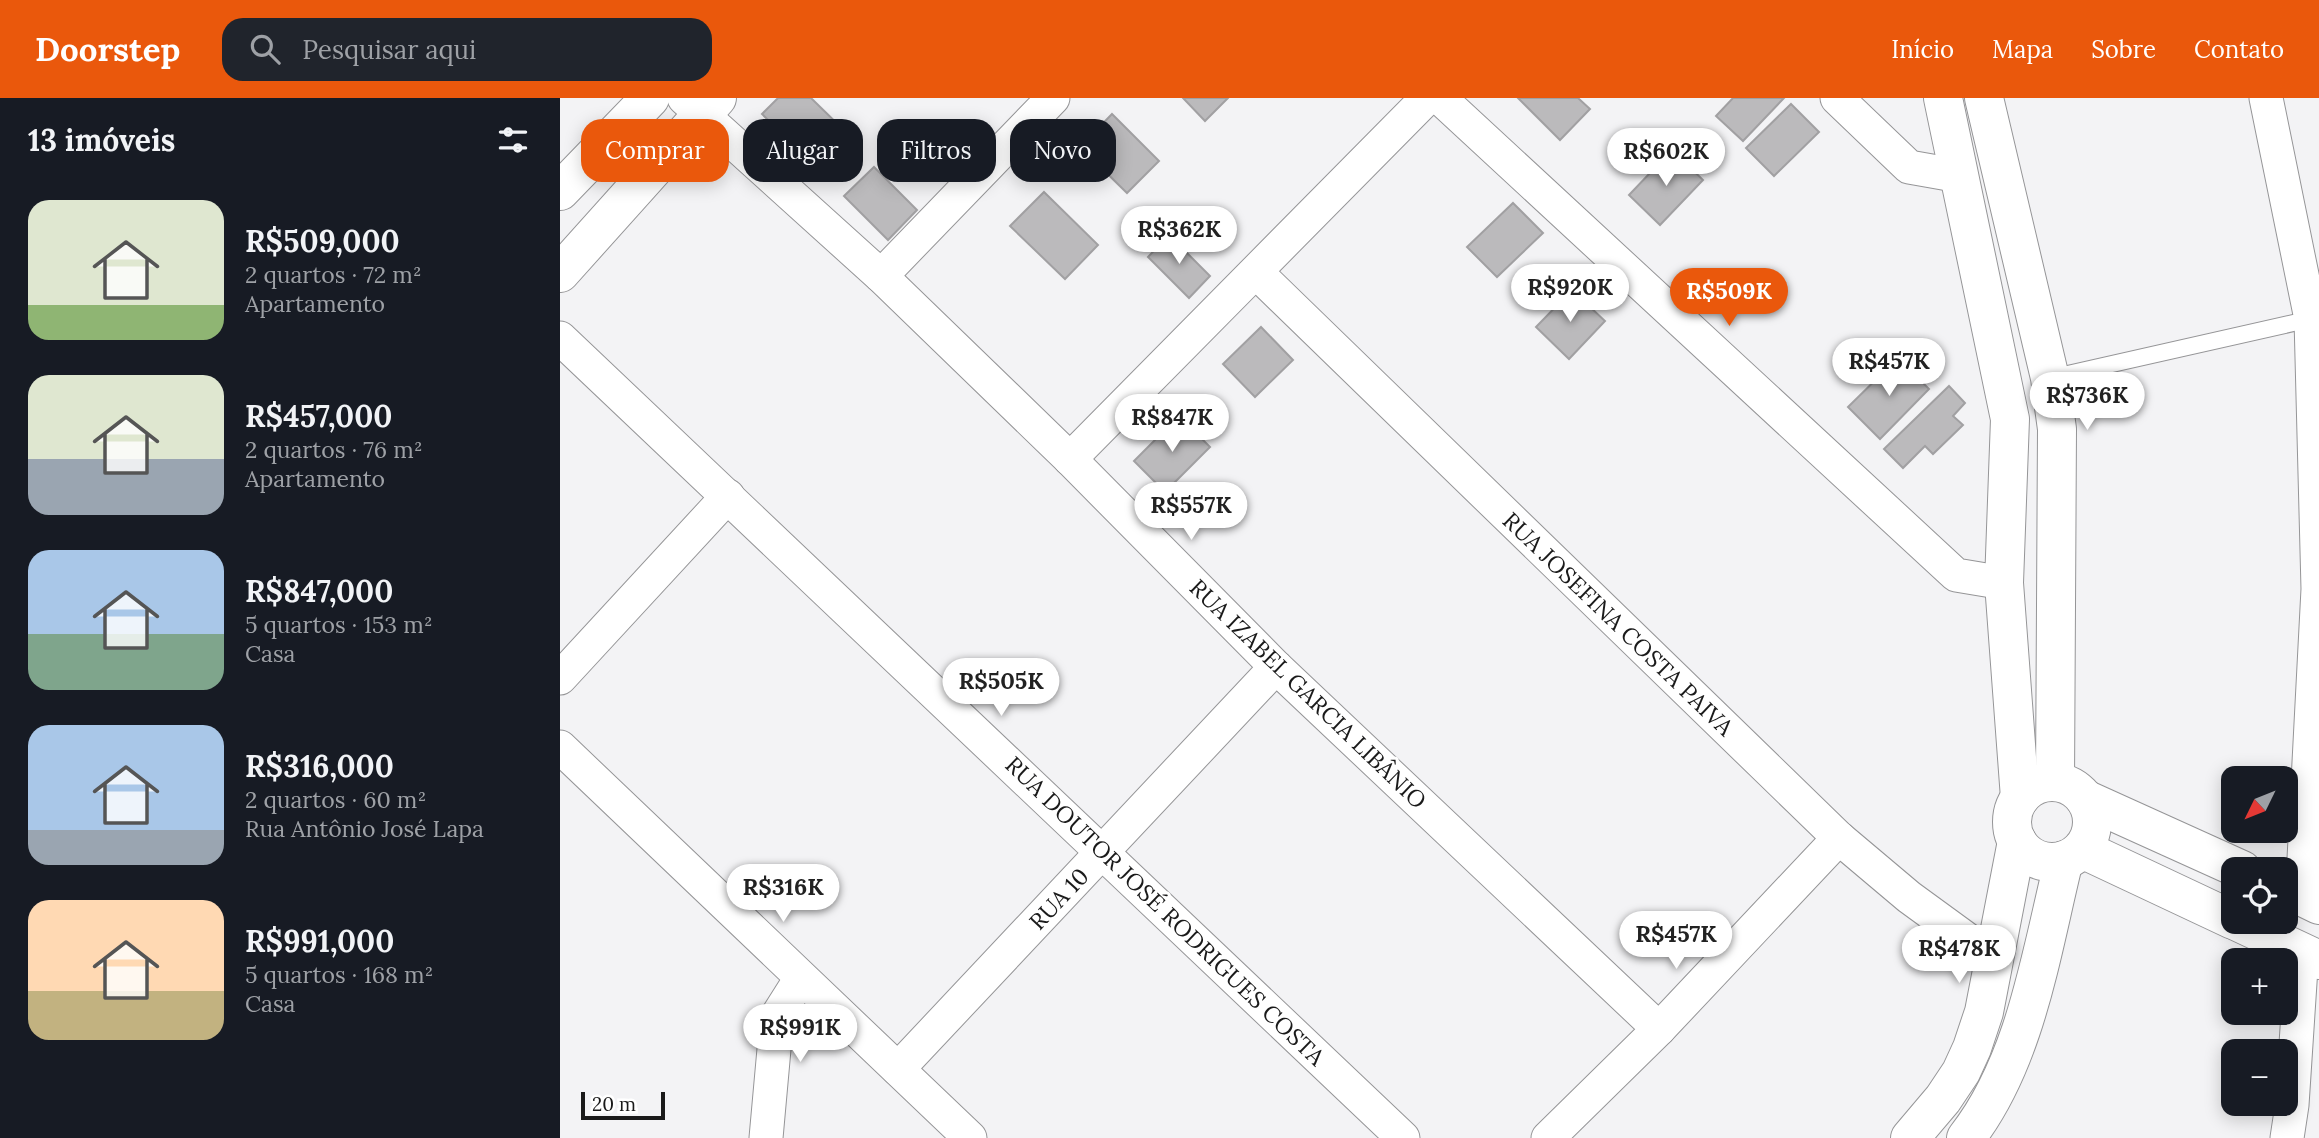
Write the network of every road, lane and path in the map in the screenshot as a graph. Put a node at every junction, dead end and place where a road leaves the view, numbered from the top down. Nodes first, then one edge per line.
1 (650, 98) edge
2 (1053, 98) edge
3 (1427, 98) edge
4 (1440, 98) edge
5 (1837, 98) edge
6 (1943, 98) edge
7 (1984, 98) edge
8 (2266, 98) edge
9 (701, 103) edge
10 (1959, 176) junction
11 (560, 191) edge
12 (560, 272) edge
13 (1256, 272) junction
14 (881, 276) junction
15 (2315, 318) edge
16 (560, 338) edge
17 (2050, 378) junction
18 (1070, 459) junction
19 (728, 496) junction
20 (2004, 583) junction
21 (2318, 589) edge
22 (1276, 667) junction
23 (560, 678) edge
24 (560, 747) edge
25 (2070, 790) junction
26 (2020, 798) junction
27 (1839, 838) junction
28 (2017, 841) junction
29 (1103, 852) junction
30 (2073, 854) junction
31 (2221, 860) edge
32 (2302, 897) edge
33 (2221, 915) edge
34 (2263, 934) edge
35 (2310, 956) edge
36 (1994, 959) junction
37 (801, 978) junction
38 (1659, 1029) junction
39 (898, 1069) junction
40 (766, 1138) edge
41 (970, 1138) edge
42 (1403, 1138) edge
43 (1548, 1138) edge
44 (1910, 1138) edge
45 (1966, 1138) edge
46 (2287, 1138) edge

1 - 11 street
2 - 14 street
3 - 13 street
4 - 20 street
5 - 10 street
6 - 10 street
7 - 17 street
8 - 15 street
9 - 12 street
9 - 14 street, RUA IZABEL GARCIA LIBÂNIO
10 - 20 street
13 - 18 street
13 - 27 street, RUA JOSEFINA COSTA PAIVA
14 - 18 street, RUA IZABEL GARCIA LIBÂNIO
15 - 17 lane
15 - 21 street
16 - 19 street, RUA DOUTOR JOSÉ RODRIGUES COSTA
17 - 25 street
18 - 22 street, RUA IZABEL GARCIA LIBÂNIO
19 - 23 street
19 - 29 street, RUA DOUTOR JOSÉ RODRIGUES COSTA
20 - 26 street
21 - 32 street
22 - 29 street, RUA 10
22 - 38 street, RUA IZABEL GARCIA LIBÂNIO
24 - 37 street
25 - 26 street
25 - 30 street
25 - 31 street
26 - 28 street
27 - 36 street, RUA JOSEFINA COSTA PAIVA
27 - 38 street
28 - 30 street
28 - 36 street
29 - 39 street, RUA 10
29 - 42 street, RUA DOUTOR JOSÉ RODRIGUES COSTA
30 - 33 street
30 - 45 street
34 - 35 street
35 - 46 street
36 - 44 street
37 - 39 street
37 - 40 street
38 - 43 street
39 - 41 street

